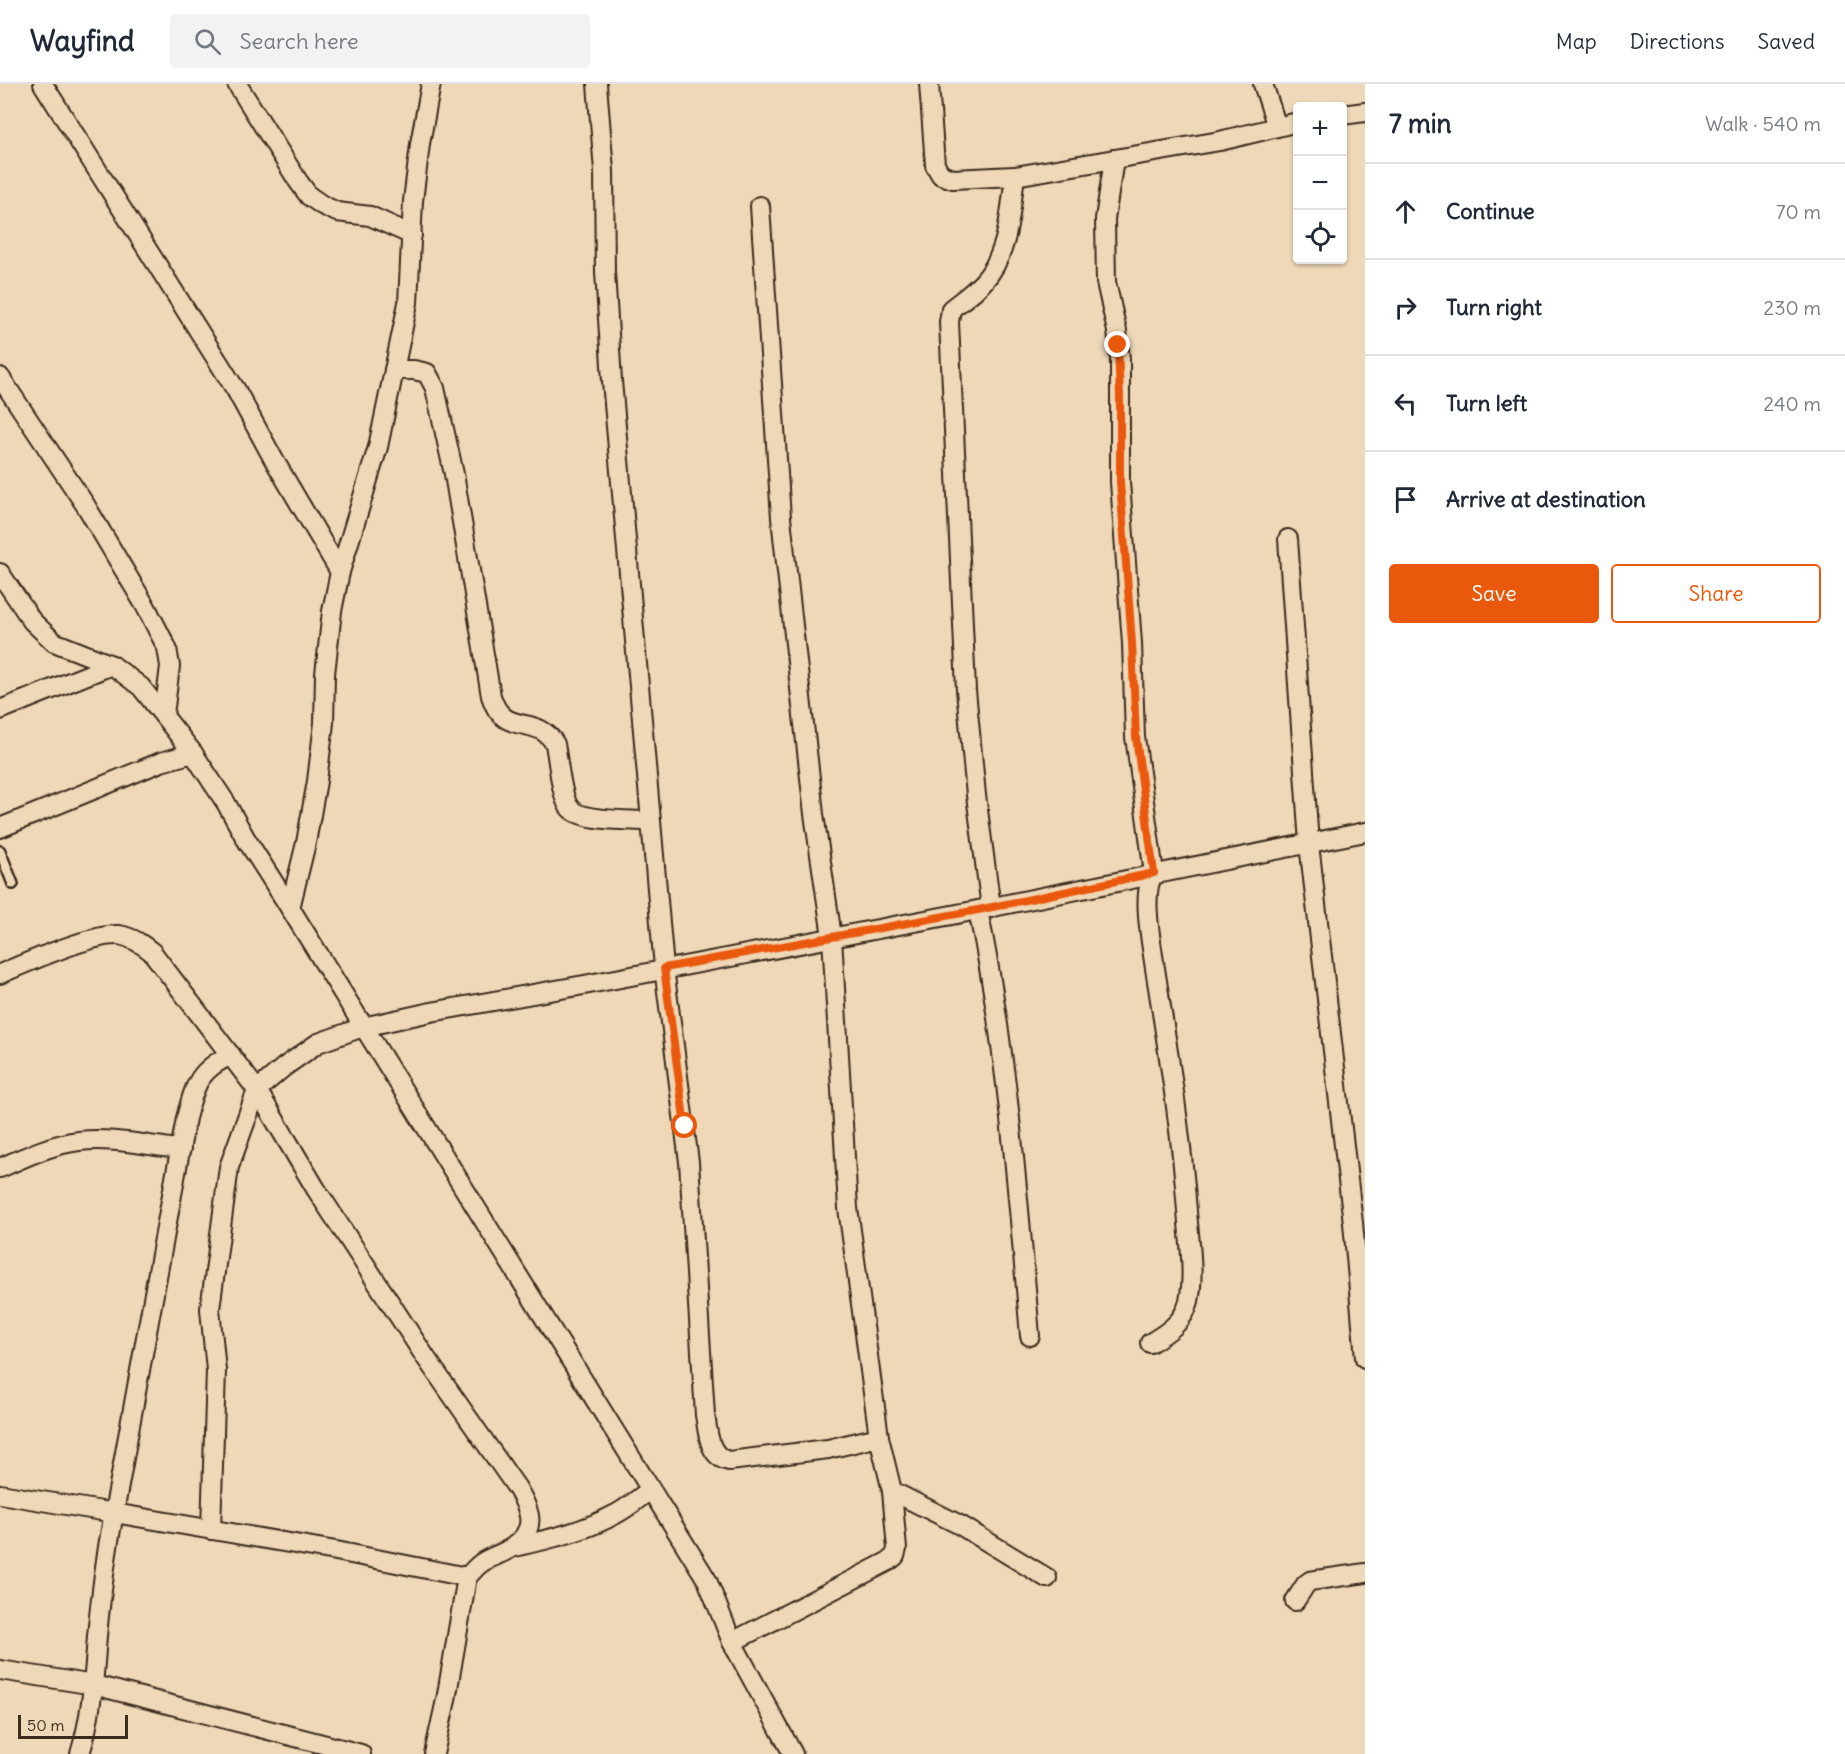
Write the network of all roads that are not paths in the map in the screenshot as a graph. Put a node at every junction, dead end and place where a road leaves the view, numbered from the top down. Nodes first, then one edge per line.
1 (43, 84) edge
2 (237, 84) edge
3 (432, 84) edge
4 (597, 84) edge
5 (929, 84) edge
6 (1263, 84) edge
7 (1365, 112) edge
8 (1347, 114) edge
9 (1293, 123) edge
10 (1277, 127) junction
11 (1114, 159) junction
12 (1015, 176) junction
13 (760, 206) dead end
14 (412, 235) junction
15 (394, 370) junction
16 (0, 377) edge
17 (1288, 539) dead end
18 (340, 572) junction
19 (0, 573) edge
20 (112, 665) junction
21 (0, 710) edge
22 (164, 715) junction
23 (193, 753) junction
24 (650, 821) junction
25 (0, 828) edge
26 (1365, 832) edge
27 (1310, 844) junction
28 (0, 851) edge
29 (1154, 873) junction
30 (13, 884) dead end
31 (290, 908) junction
32 (985, 909) junction
33 (832, 937) junction
34 (664, 968) junction
35 (0, 974) edge
36 (363, 1027) junction
37 (231, 1055) junction
38 (257, 1090) junction
39 (181, 1149) junction
40 (0, 1168) edge
41 (1030, 1336) dead end
42 (1150, 1344) dead end
43 (1365, 1358) edge
44 (879, 1437) junction
45 (650, 1490) junction
46 (892, 1491) junction
47 (0, 1494) edge
48 (114, 1513) junction
49 (531, 1522) junction
50 (212, 1530) junction
51 (556, 1538) junction
52 (514, 1547) junction
53 (1365, 1573) edge
54 (467, 1577) junction
55 (1047, 1578) dead end
56 (1295, 1601) dead end
57 (732, 1642) junction
58 (0, 1670) edge
59 (94, 1684) junction
60 (80, 1754) edge
61 (361, 1754) edge
62 (434, 1754) edge
63 (793, 1754) edge

1 - 18 street
2 - 14 street
3 - 14 street
4 - 24 street
5 - 12 street
6 - 10 street
7 - 8 street
9 - 10 street
10 - 11 street
11 - 12 street
11 - 29 street
12 - 32 street
13 - 33 street
14 - 15 street
15 - 18 street
15 - 24 street
16 - 22 street
17 - 27 street
18 - 31 street
19 - 20 street
20 - 21 street
20 - 22 street
22 - 23 street
23 - 25 street
23 - 31 street
24 - 34 street
26 - 27 street
27 - 29 street
27 - 43 street
28 - 30 lane
29 - 32 street
29 - 42 street
31 - 36 street
32 - 33 street
32 - 41 street
33 - 34 street
33 - 44 street
34 - 36 street
34 - 44 street
35 - 37 street
36 - 38 street
36 - 45 street
37 - 38 street
37 - 39 street
38 - 49 street
38 - 50 street
39 - 40 street
39 - 48 street
44 - 46 street
45 - 51 street
45 - 57 street
46 - 55 street
46 - 57 street
47 - 48 street
48 - 50 street
48 - 59 street
49 - 51 street
49 - 52 street
50 - 54 street
51 - 52 street
52 - 54 street
53 - 56 street
54 - 62 street
57 - 63 street
58 - 59 street
59 - 60 street
59 - 61 street

